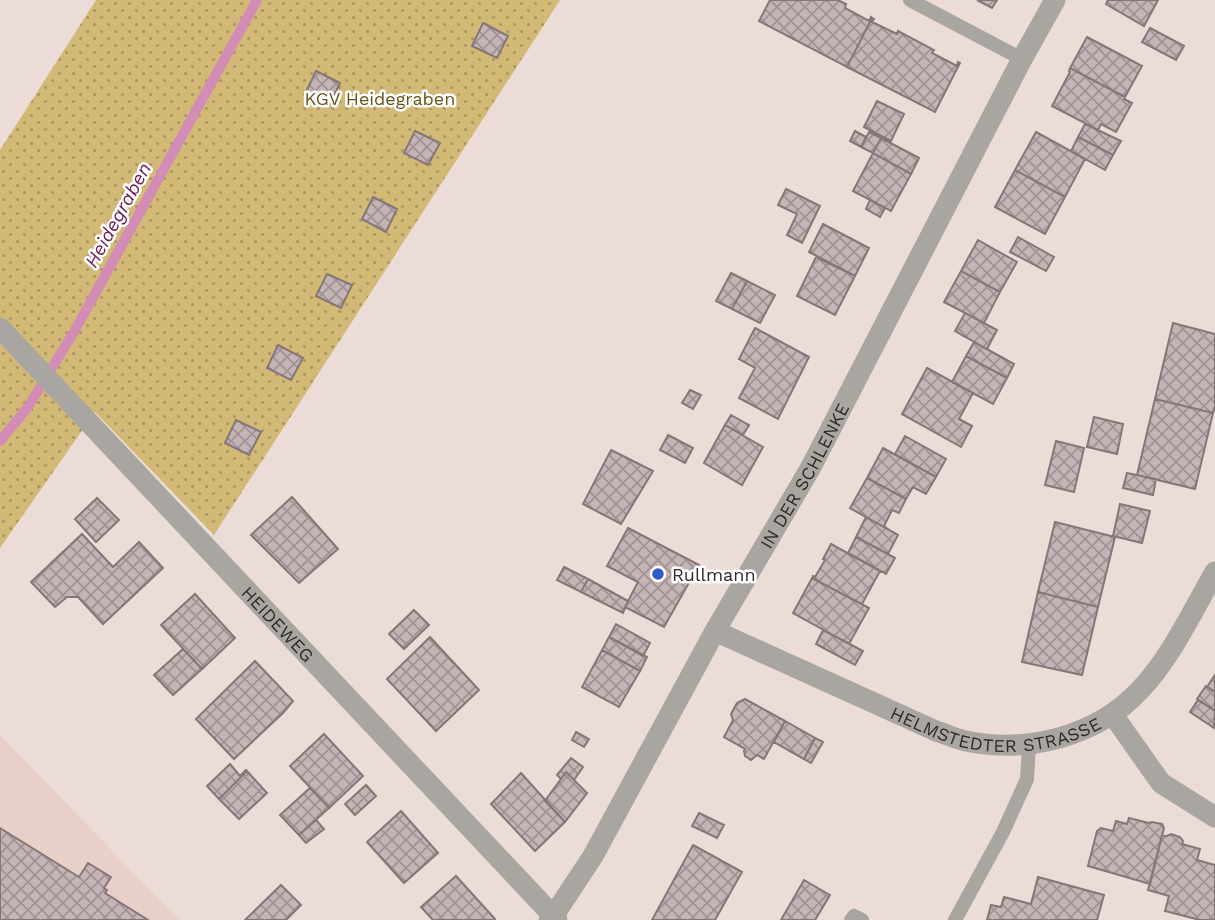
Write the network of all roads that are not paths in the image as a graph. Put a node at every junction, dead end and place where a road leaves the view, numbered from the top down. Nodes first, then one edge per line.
1 (910, 0) edge
2 (1055, 0) edge
3 (1023, 59) junction
4 (0, 328) edge
5 (1215, 572) edge
6 (715, 631) junction
7 (1113, 715) junction
8 (1029, 744) junction
9 (1215, 817) edge
10 (554, 918) edge
11 (851, 920) edge
12 (862, 920) edge
13 (955, 920) edge

1 - 3 lane
2 - 3 street, IN DER SCHLENKE
3 - 6 street, IN DER SCHLENKE
4 - 10 street, HEIDEWEG
5 - 7 street, HELMSTEDTER STRASSE
6 - 8 street, HELMSTEDTER STRASSE
6 - 10 street, IN DER SCHLENKE
7 - 8 street, HELMSTEDTER STRASSE
7 - 9 street
8 - 13 lane
11 - 12 lane

